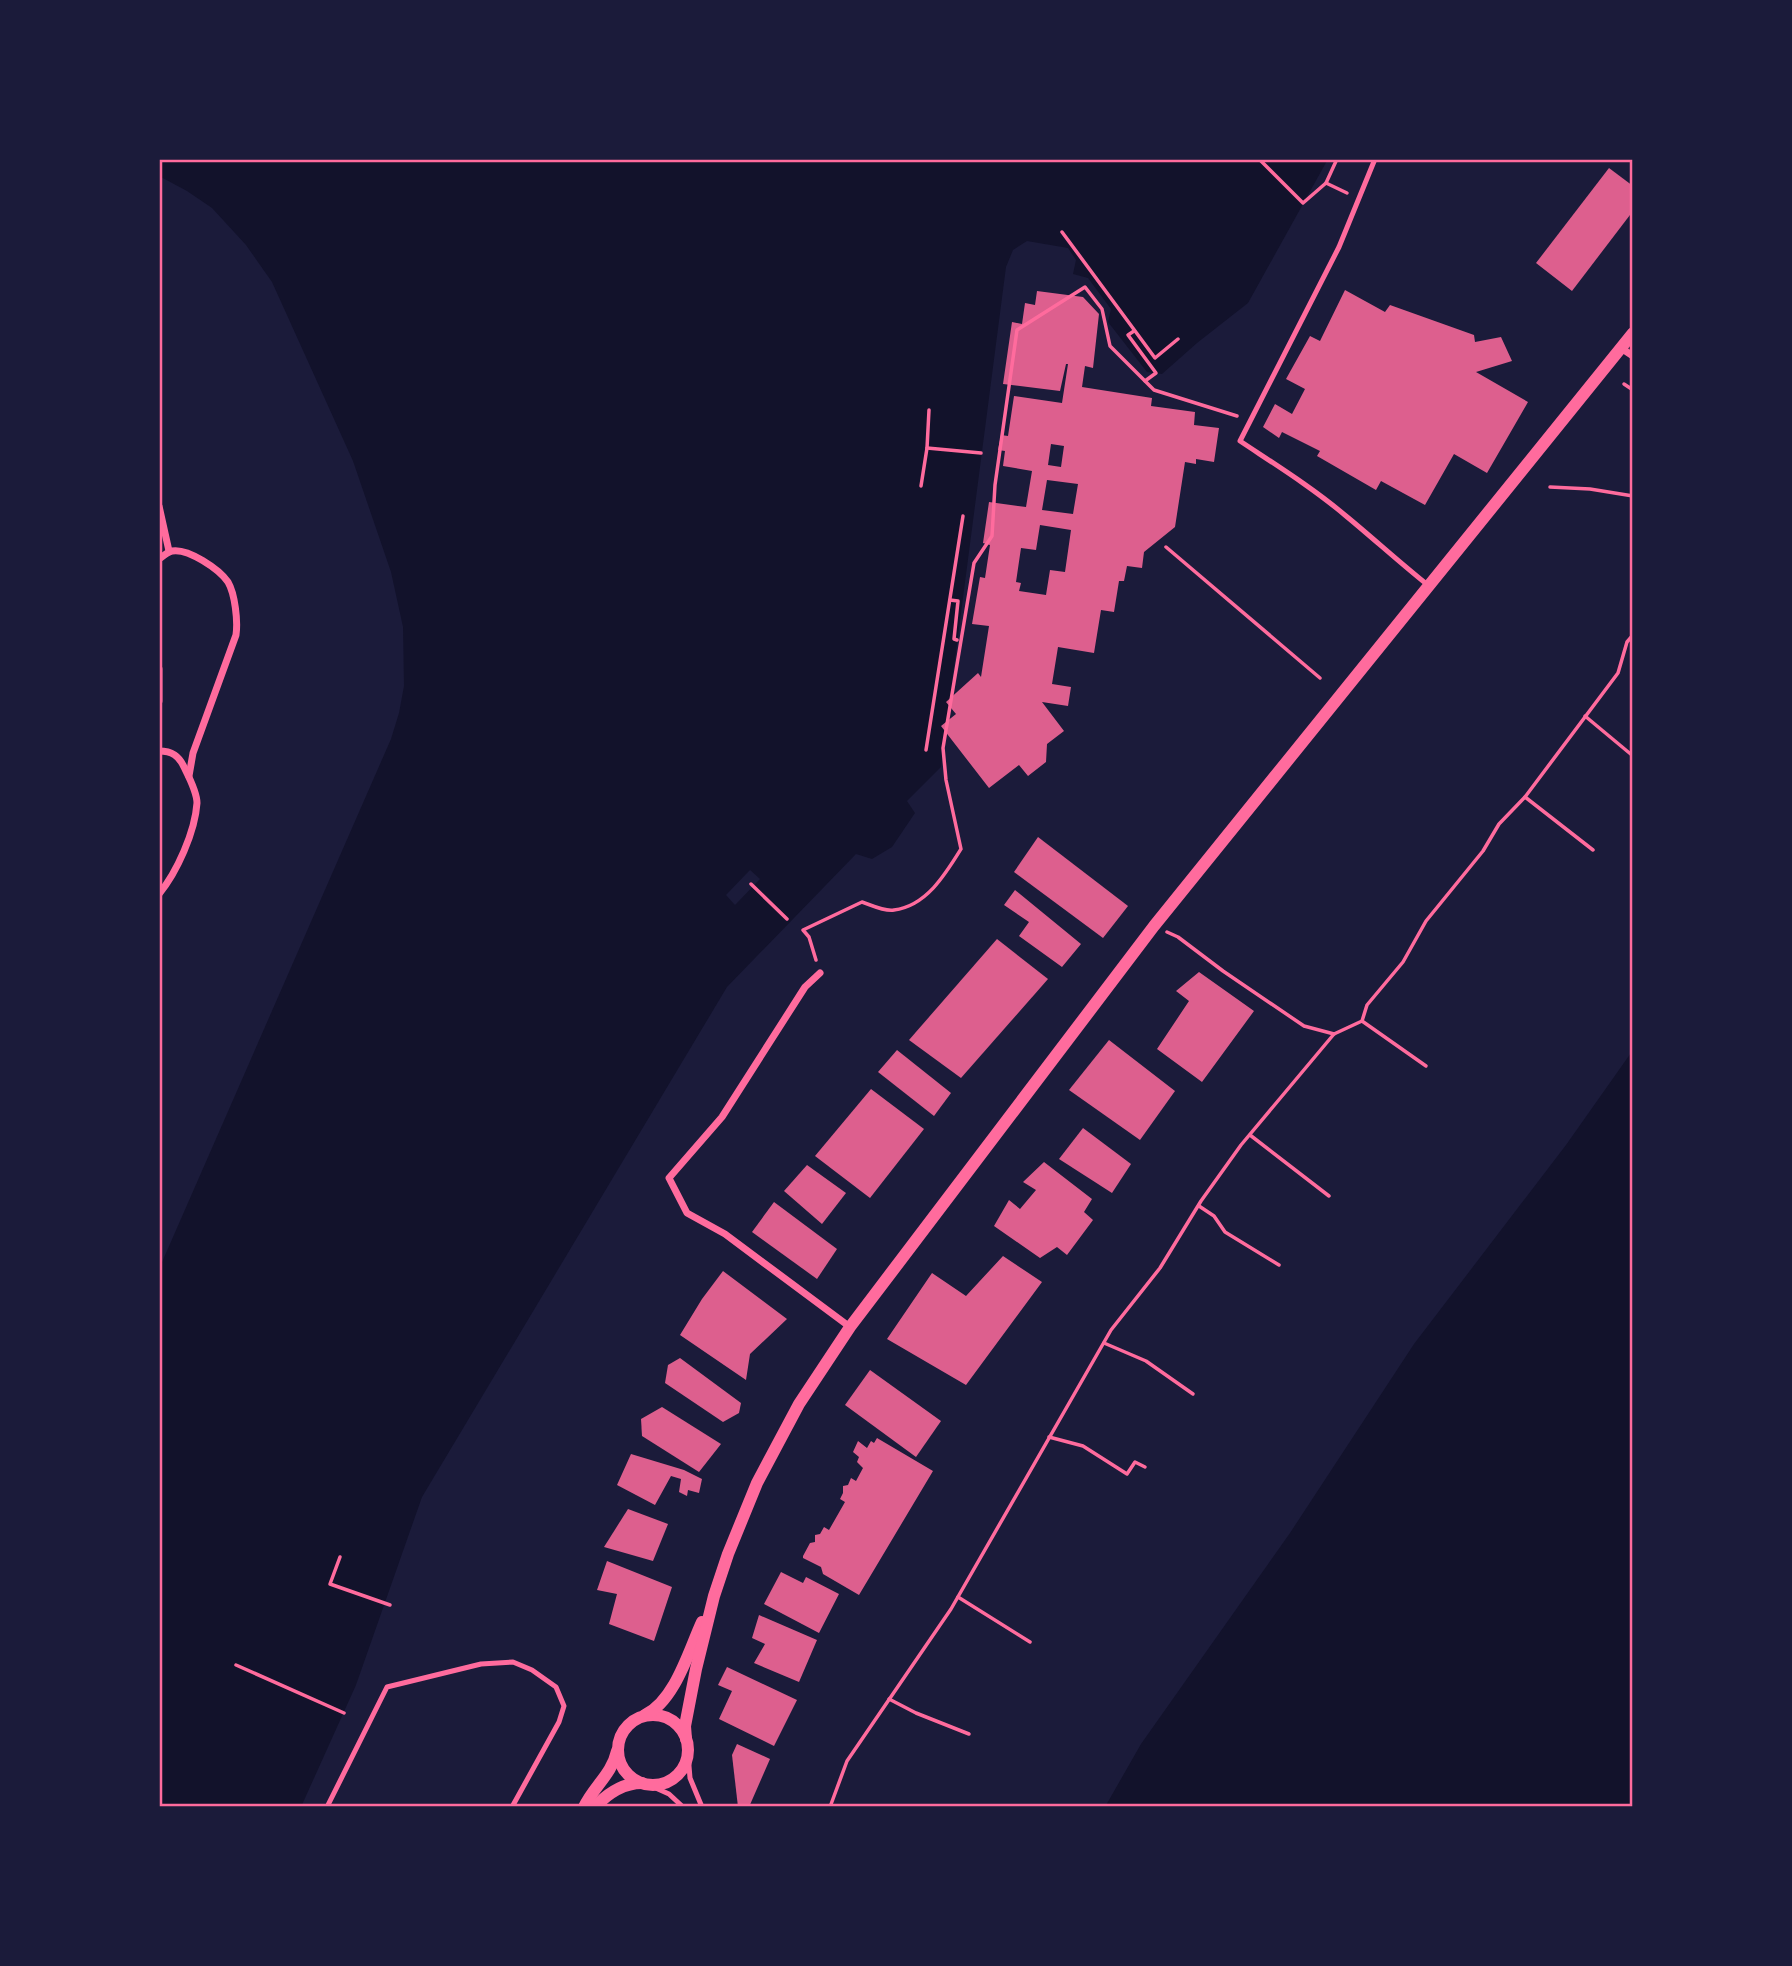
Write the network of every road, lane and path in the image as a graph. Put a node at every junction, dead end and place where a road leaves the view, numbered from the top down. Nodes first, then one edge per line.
1 (1259, 159) edge
2 (1337, 159) edge
3 (1376, 159) edge
4 (1326, 183) junction
5 (1358, 199) junction
6 (1062, 232) dead end
7 (1134, 331) junction
8 (1633, 333) edge
9 (1178, 339) dead end
10 (1621, 348) junction
11 (1633, 356) edge
12 (1145, 381) junction
13 (1624, 384) dead end
14 (1633, 390) edge
15 (929, 410) dead end
16 (1237, 415) dead end
17 (927, 448) junction
18 (981, 453) dead end
19 (921, 486) dead end
20 (1550, 487) dead end
21 (1633, 496) edge
22 (159, 506) edge
23 (964, 516) dead end
24 (1166, 547) dead end
25 (169, 551) junction
26 (159, 559) edge
27 (1429, 586) junction
28 (950, 600) junction
29 (1633, 635) edge
30 (957, 640) dead end
31 (159, 669) edge
32 (1320, 678) dead end
33 (159, 701) edge
34 (1585, 716) junction
35 (926, 750) dead end
36 (159, 751) edge
37 (1633, 756) edge
38 (189, 776) junction
39 (1525, 797) junction
40 (1594, 850) dead end
41 (751, 884) dead end
42 (159, 894) edge
43 (787, 919) dead end
44 (1154, 926) junction
45 (820, 972) joint
46 (1362, 1021) junction
47 (1334, 1034) junction
48 (1426, 1066) dead end
49 (1250, 1135) junction
50 (1329, 1196) dead end
51 (1199, 1206) junction
52 (1279, 1265) dead end
53 (850, 1327) junction
54 (1104, 1342) junction
55 (1193, 1394) dead end
56 (1049, 1437) junction
57 (1145, 1467) dead end
58 (340, 1556) dead end
59 (714, 1596) junction
60 (958, 1597) junction
61 (390, 1605) dead end
62 (1030, 1643) dead end
63 (236, 1665) dead end
64 (889, 1699) junction
65 (344, 1713) dead end
66 (643, 1716) junction
67 (970, 1734) dead end
68 (686, 1739) junction
69 (618, 1749) junction
70 (688, 1754) junction
71 (645, 1784) junction
72 (327, 1807) edge
73 (512, 1807) edge
74 (584, 1807) edge
75 (595, 1807) edge
76 (683, 1807) edge
77 (702, 1807) edge
78 (830, 1807) edge

1 - 4 path
2 - 4 path
3 - 5 lane
4 - 5 path
5 - 27 lane
6 - 7 path
7 - 9 path
7 - 12 path
8 - 10 street
10 - 11 street
10 - 27 street
12 - 16 path
12 - 45 path
13 - 14 path
15 - 17 path
17 - 18 path
17 - 19 path
20 - 21 path
22 - 25 street
23 - 28 path
24 - 32 path
25 - 26 street
25 - 38 street
27 - 44 street
28 - 30 path
28 - 35 path
29 - 34 path
31 - 33 street
34 - 37 path
34 - 39 path
36 - 38 street
38 - 42 street
39 - 40 path
39 - 46 path
41 - 43 path
44 - 47 path
44 - 53 street
45 - 53 street
46 - 47 path
46 - 48 path
47 - 49 path
49 - 50 path
49 - 51 path
51 - 52 path
51 - 54 path
53 - 59 street
54 - 55 path
54 - 56 path
56 - 57 path
56 - 60 path
58 - 61 path
59 - 66 street
59 - 68 street
60 - 62 path
60 - 64 path
63 - 65 path
64 - 67 path
64 - 78 path
66 - 68 street
66 - 69 street
68 - 70 street
69 - 71 street
69 - 74 street
70 - 71 street
70 - 77 lane
71 - 75 street
71 - 76 lane
72 - 73 lane

